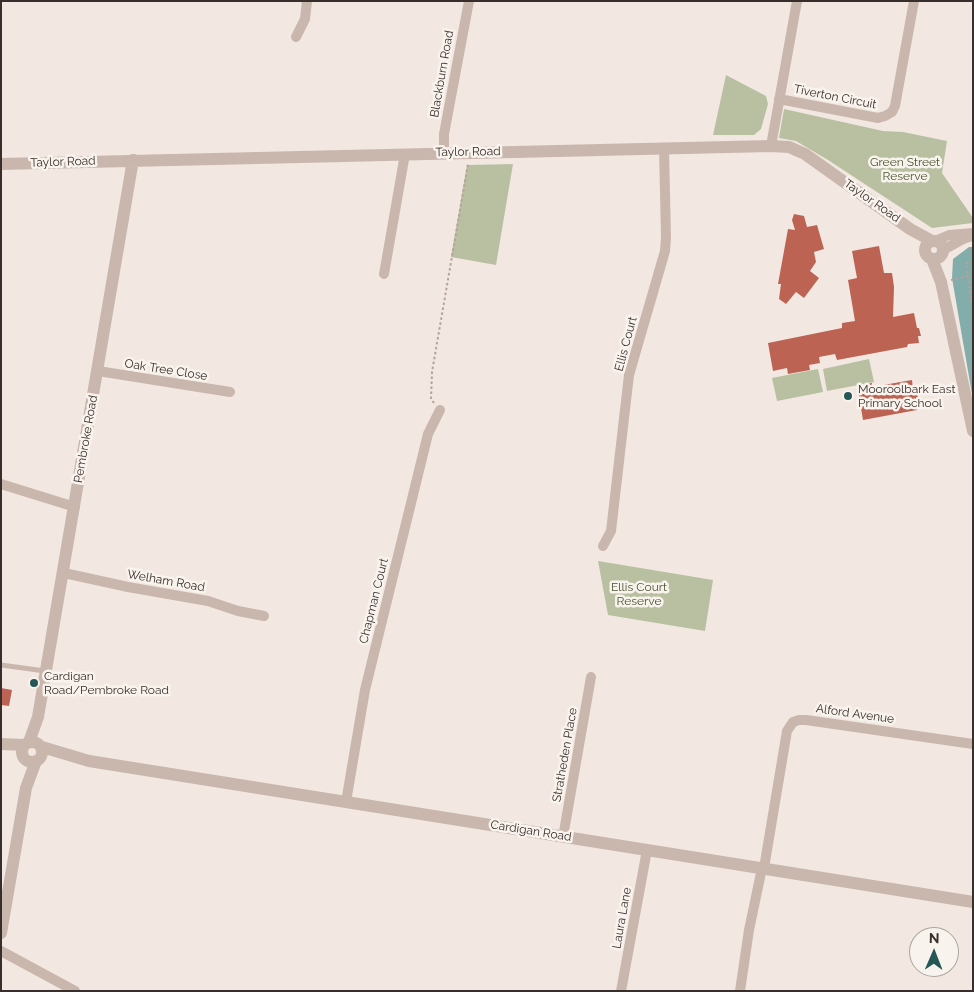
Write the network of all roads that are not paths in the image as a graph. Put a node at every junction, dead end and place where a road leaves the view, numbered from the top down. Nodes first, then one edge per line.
1 (307, 1) edge
2 (469, 1) edge
3 (797, 1) edge
4 (914, 1) edge
5 (296, 37) dead end
6 (779, 99) junction
7 (771, 146) junction
8 (664, 148) junction
9 (444, 152) junction
10 (405, 154) junction
11 (133, 160) junction
12 (1, 164) edge
13 (973, 234) edge
14 (935, 249) junction
15 (384, 274) dead end
16 (98, 371) junction
17 (230, 392) dead end
18 (440, 410) road end
19 (973, 431) edge
20 (1, 484) edge
21 (74, 507) junction
22 (603, 546) dead end
23 (64, 573) junction
24 (264, 616) dead end
25 (1, 665) edge
26 (46, 672) junction
27 (591, 677) dead end
28 (1, 744) edge
29 (973, 744) edge
30 (1, 749) edge
31 (32, 751) junction
32 (346, 802) junction
33 (564, 837) junction
34 (647, 850) junction
35 (763, 868) junction
36 (973, 902) edge
37 (1, 933) edge
38 (1, 951) edge
39 (75, 991) edge
40 (621, 991) edge
41 (740, 991) edge

1 - 5 street
2 - 9 street, Blackburn Road
3 - 6 street, Tiverton Circuit
4 - 6 street, Tiverton Circuit
6 - 7 street, Tiverton Circuit
7 - 8 street, Taylor Road
7 - 14 street, Taylor Road
8 - 9 street, Taylor Road
8 - 22 street, Ellis Court
9 - 10 street, Taylor Road
10 - 11 street, Taylor Road
10 - 15 street
11 - 12 street, Taylor Road
11 - 16 street, Pembroke Road
13 - 14 street
14 - 19 street
16 - 17 street, Oak Tree Close
16 - 21 street, Pembroke Road
18 - 32 street, Chapman Court
20 - 21 street
21 - 23 street, Pembroke Road
23 - 24 street, Welham Road
23 - 26 street, Pembroke Road
25 - 26 lane
26 - 31 street, Pembroke Road
27 - 33 street, Stratheden Place
28 - 31 street, Cardigan Road
29 - 35 street, Alford Avenue
30 - 31 street, Cardigan Road
31 - 32 street, Cardigan Road
31 - 37 street, Pembroke Road
32 - 33 street, Cardigan Road
33 - 34 street, Cardigan Road
34 - 35 street, Cardigan Road
34 - 40 street, Laura Lane
35 - 36 street, Cardigan Road
35 - 41 street
38 - 39 street

